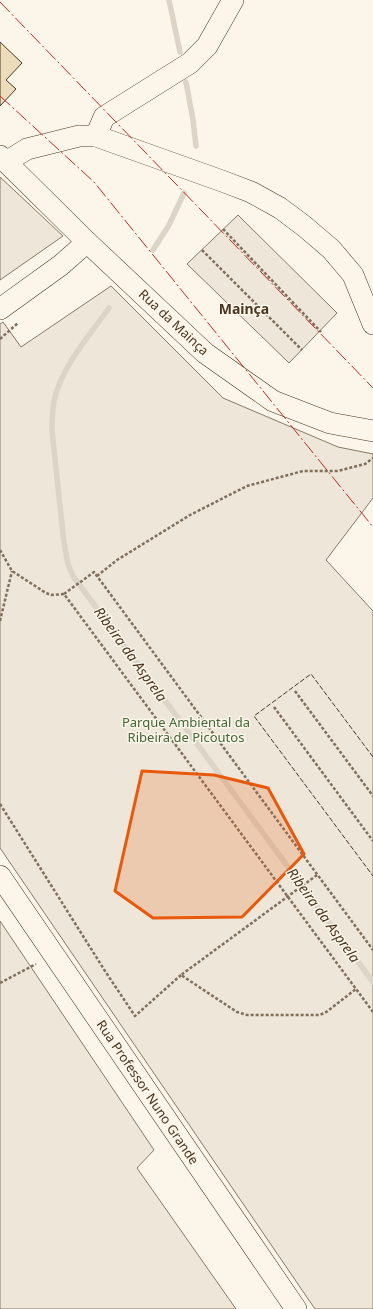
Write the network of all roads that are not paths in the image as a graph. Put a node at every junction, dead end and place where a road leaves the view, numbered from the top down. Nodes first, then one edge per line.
1 (233, 0) edge
2 (96, 136) junction
3 (3, 159) edge
4 (87, 242) junction
5 (0, 309) edge
6 (373, 324) edge
7 (373, 431) edge
8 (0, 876) edge
9 (296, 1309) edge

1 - 2 street
2 - 3 street, Rua da Mainça
2 - 6 street, Rua da Mainça
3 - 4 street, Rua da Mainça
4 - 5 street
4 - 7 street, Rua da Mainça
8 - 9 street, Rua Professor Nuno Grande

